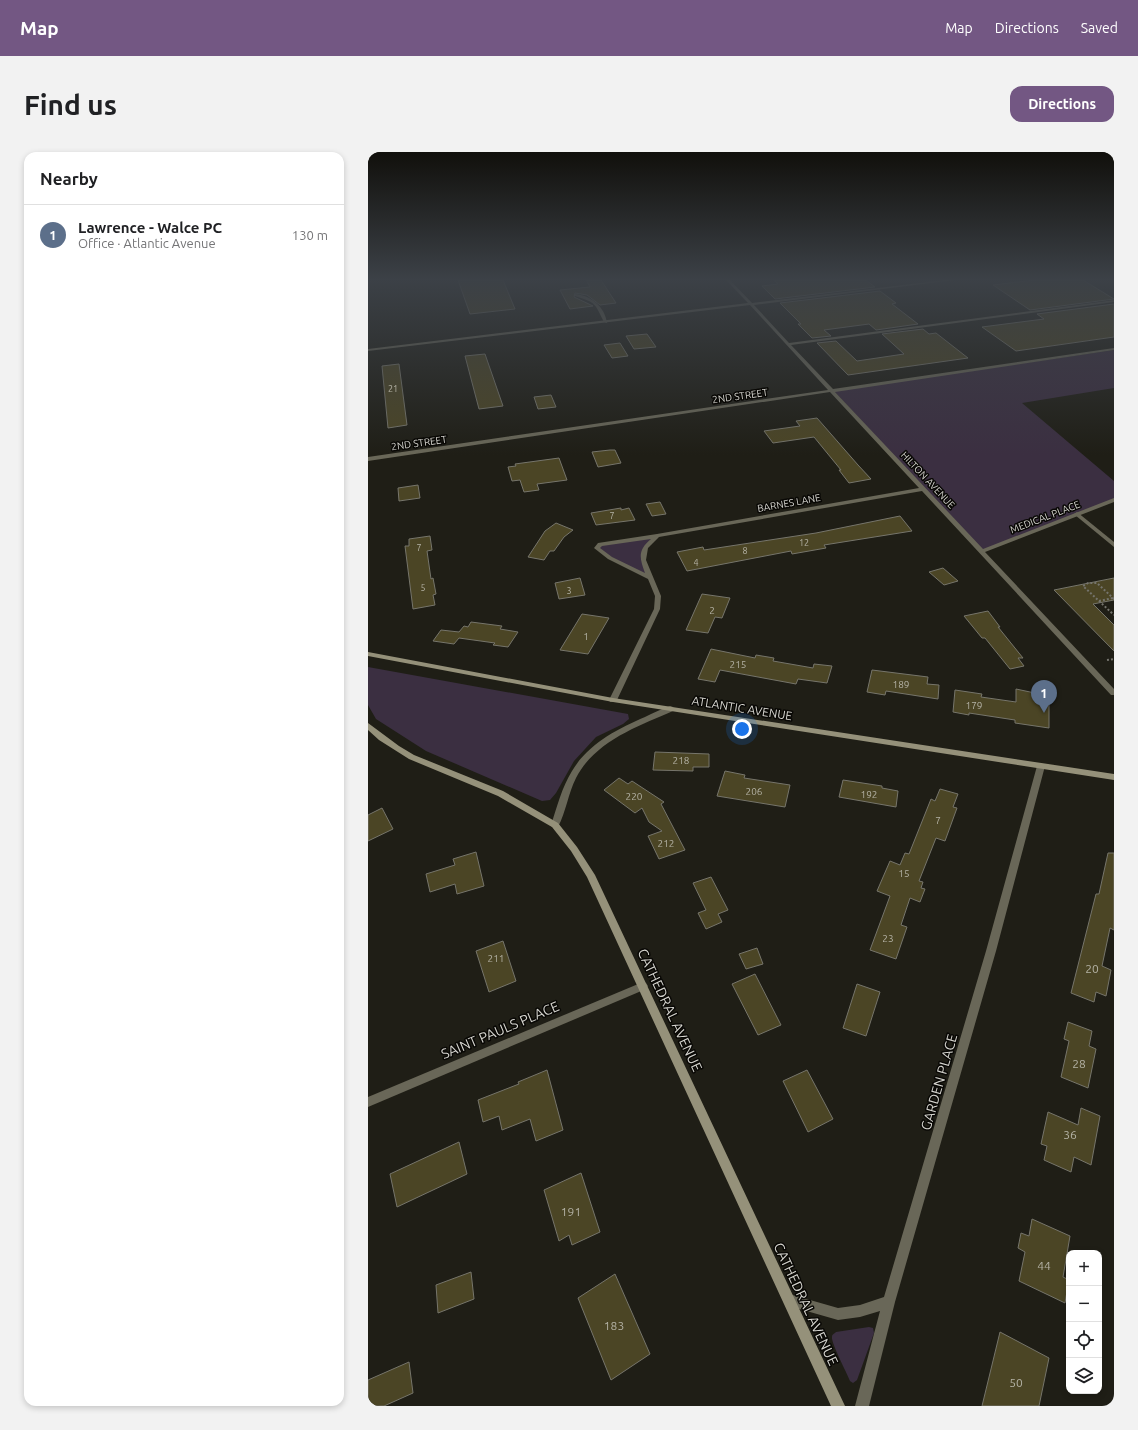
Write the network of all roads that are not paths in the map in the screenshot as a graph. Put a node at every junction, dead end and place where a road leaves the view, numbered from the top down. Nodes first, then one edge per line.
1 (466, 339) edge
2 (783, 339) edge
3 (830, 339) edge
4 (788, 344) junction
5 (368, 350) edge
6 (1114, 350) edge
7 (832, 391) junction
8 (368, 459) edge
9 (924, 489) junction
10 (1114, 500) edge
11 (1077, 514) junction
12 (657, 536) junction
13 (1114, 545) edge
14 (982, 551) junction
15 (651, 578) junction
16 (368, 654) edge
17 (1114, 693) edge
18 (613, 700) junction
19 (670, 709) junction
20 (368, 726) edge
21 (1041, 766) junction
22 (1114, 777) edge
23 (555, 825) junction
24 (643, 986) junction
25 (368, 1102) edge
26 (789, 1300) junction
27 (889, 1302) junction
28 (838, 1406) edge
29 (862, 1406) edge

1 - 5 street
2 - 4 street, HILTON AVENUE
3 - 4 street
4 - 7 street, HILTON AVENUE
6 - 7 street, 2ND STREET
7 - 8 street, 2ND STREET
7 - 9 street, HILTON AVENUE
9 - 12 street, BARNES LANE
9 - 14 street, HILTON AVENUE
10 - 11 street, MEDICAL PLACE
11 - 13 street
11 - 14 street, MEDICAL PLACE
12 - 15 street
12 - 15 street, BARNES LANE
14 - 17 street, HILTON AVENUE
15 - 18 street
16 - 18 street, ATLANTIC AVENUE
18 - 19 street, ATLANTIC AVENUE
19 - 21 street, ATLANTIC AVENUE
19 - 23 street
20 - 23 street, CATHEDRAL AVENUE
21 - 22 street, ATLANTIC AVENUE
21 - 27 street, GARDEN PLACE
23 - 24 street, CATHEDRAL AVENUE
24 - 25 street, SAINT PAULS PLACE
24 - 26 street, CATHEDRAL AVENUE
26 - 27 street
26 - 28 street, CATHEDRAL AVENUE
27 - 29 street, GARDEN PLACE

